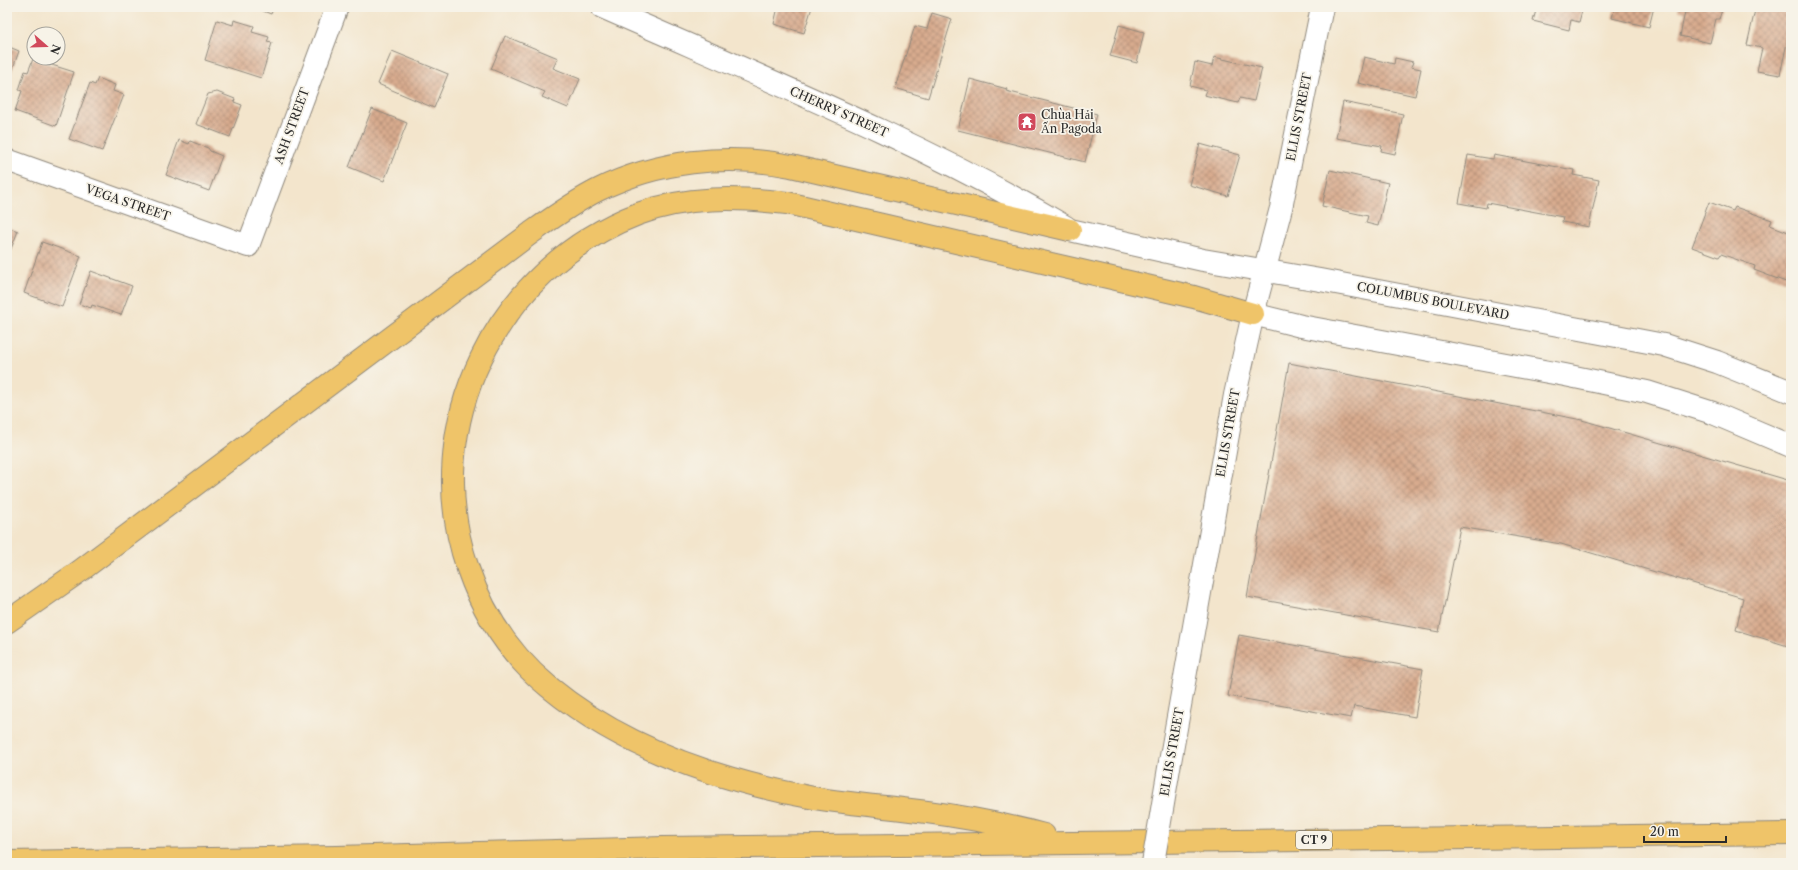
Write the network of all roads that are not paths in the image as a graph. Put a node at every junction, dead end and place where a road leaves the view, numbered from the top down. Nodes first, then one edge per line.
1 (337, 7) edge
2 (602, 7) edge
3 (1322, 7) edge
4 (7, 160) edge
5 (1070, 230) junction
6 (248, 246) joint
7 (1265, 271) junction
8 (1253, 314) junction
9 (1791, 392) edge
10 (1791, 446) edge
11 (7, 622) edge
12 (1791, 834) edge
13 (1079, 843) junction
14 (7, 862) edge
15 (1153, 863) edge

1 - 6 street, ASH STREET
2 - 5 street, CHERRY STREET
3 - 7 street, ELLIS STREET
4 - 6 street, VEGA STREET
5 - 7 street, COLUMBUS BOULEVARD
5 - 11 highway
7 - 8 street, ELLIS STREET
7 - 9 street, COLUMBUS BOULEVARD
8 - 10 street
8 - 13 highway
8 - 15 street, ELLIS STREET, bridge
12 - 13 highway, CT 9
13 - 14 highway, CT 9

